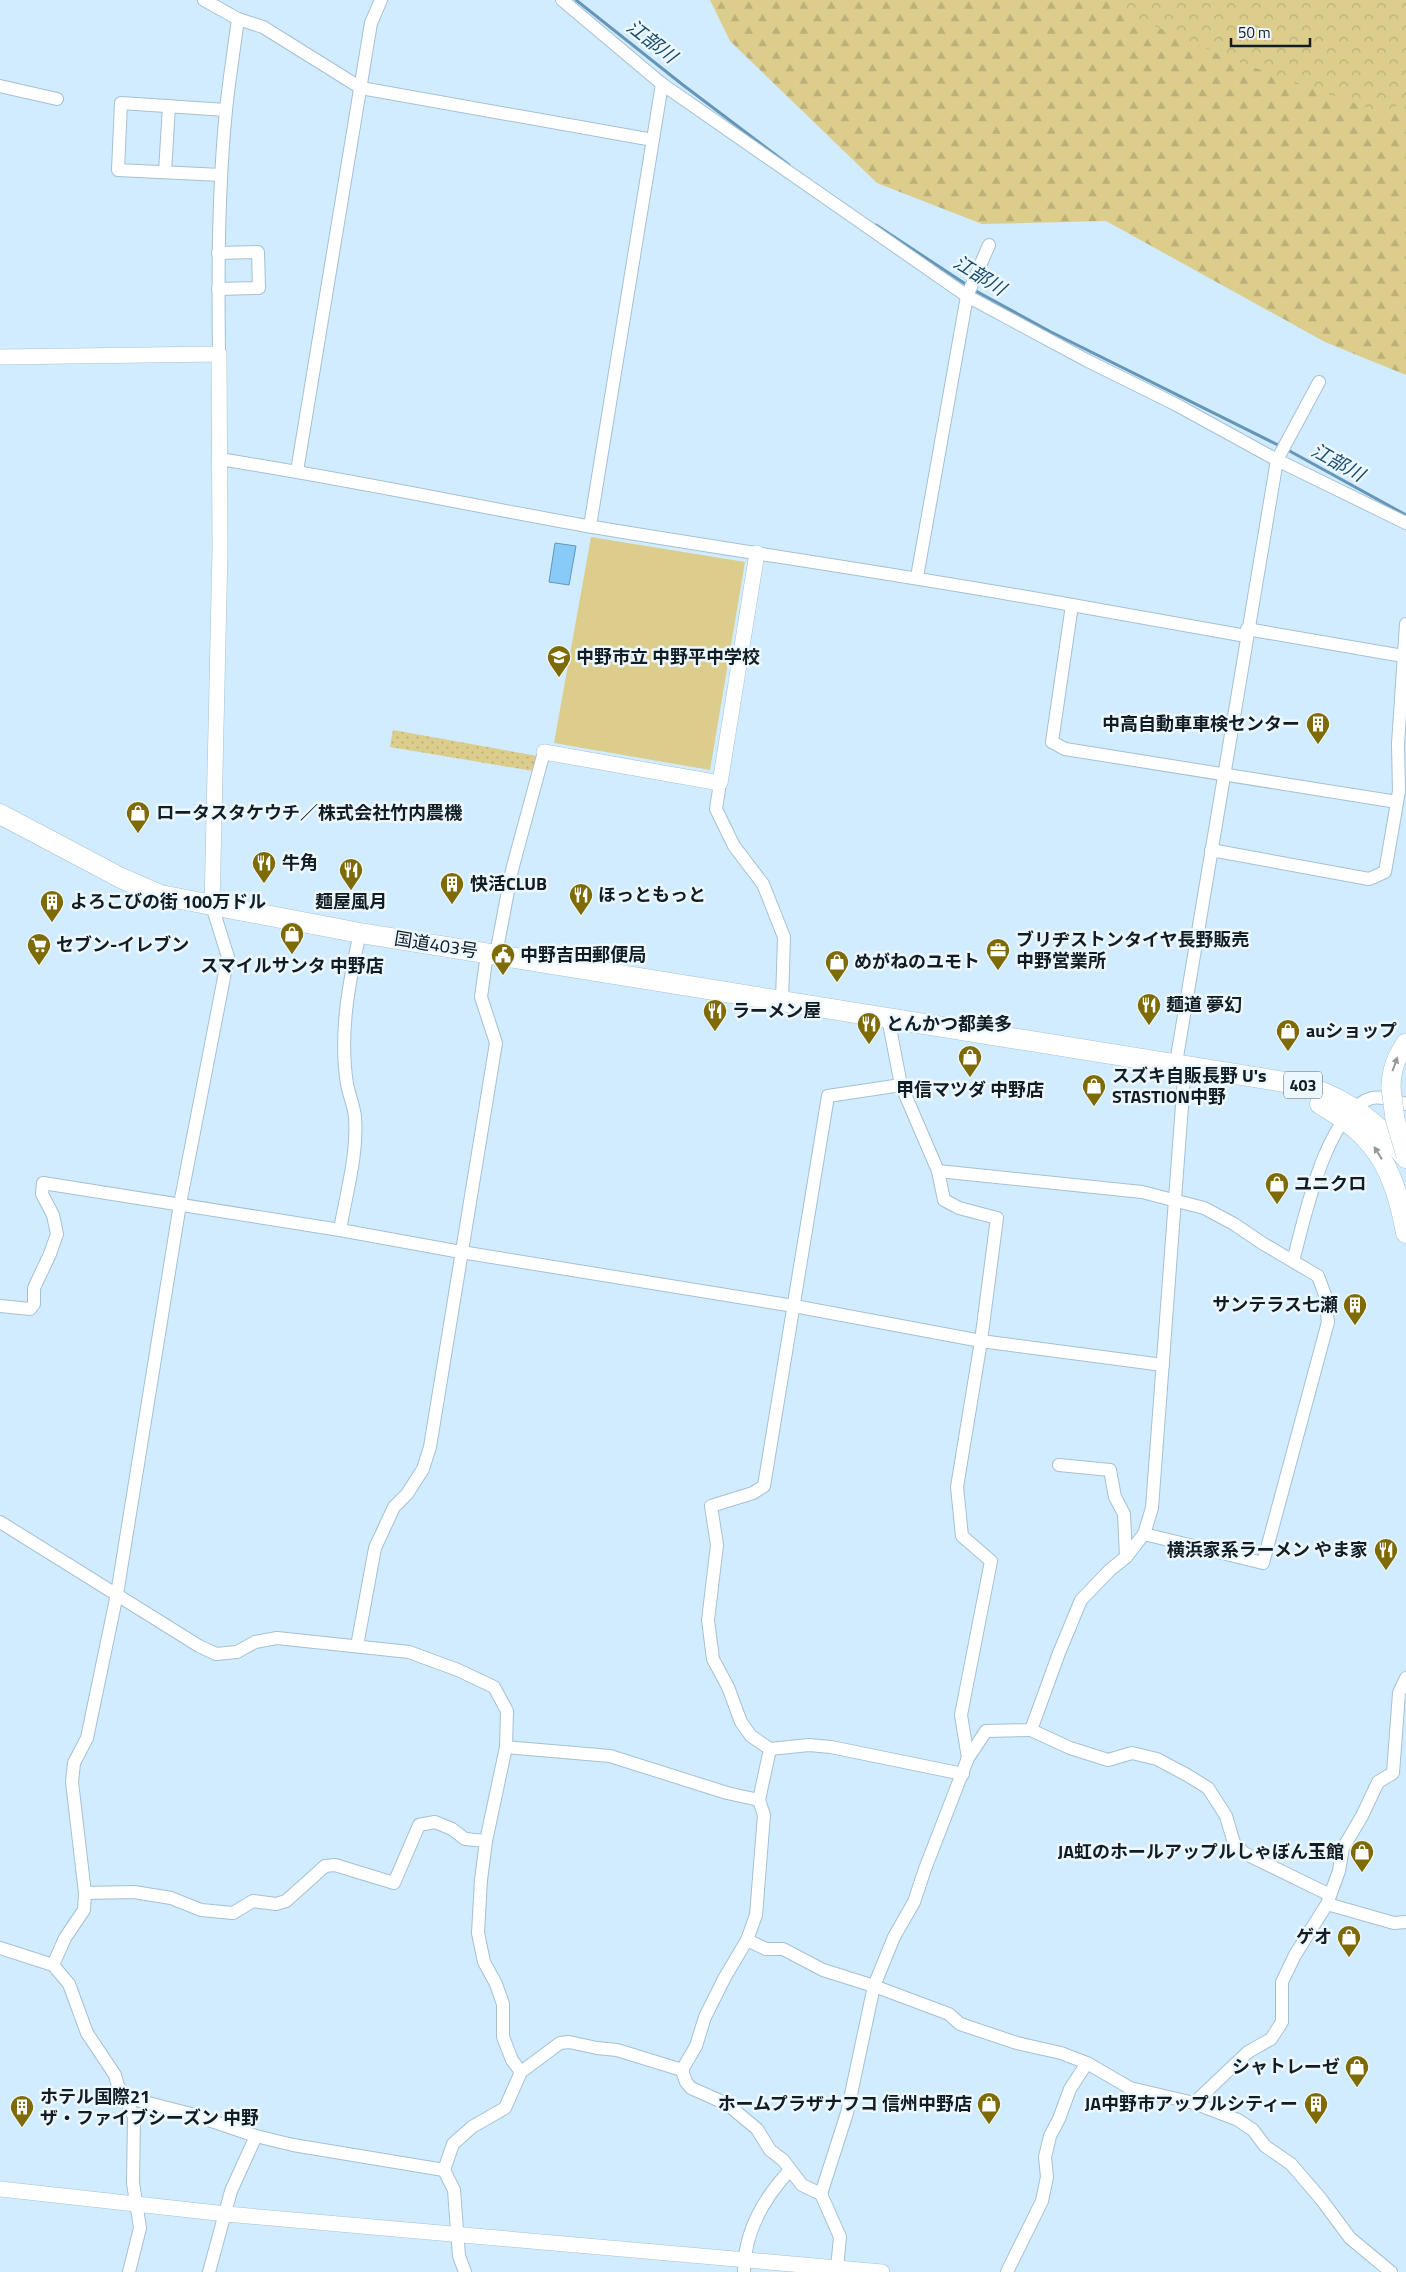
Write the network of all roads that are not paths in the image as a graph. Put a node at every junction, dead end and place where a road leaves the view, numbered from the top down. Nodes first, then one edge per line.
1 (204, 0) edge
2 (381, 0) edge
3 (562, 0) edge
4 (238, 19) junction
5 (662, 84) junction
6 (0, 86) edge
7 (361, 88) junction
8 (57, 99) dead end
9 (170, 106) junction
10 (226, 110) junction
11 (653, 140) junction
12 (165, 172) junction
13 (221, 175) junction
14 (989, 245) dead end
15 (218, 253) junction
16 (218, 289) junction
17 (967, 295) junction
18 (219, 354) junction
19 (0, 357) edge
20 (1319, 382) dead end
21 (219, 459) junction
22 (1277, 460) junction
23 (297, 471) junction
24 (1406, 523) edge
25 (590, 526) junction
26 (757, 553) junction
27 (918, 577) junction
28 (1072, 605) junction
29 (1406, 624) edge
30 (1247, 632) junction
31 (1403, 656) junction
32 (544, 752) joint
33 (1226, 774) junction
34 (720, 783) junction
35 (1396, 802) junction
36 (0, 814) edge
37 (1212, 850) junction
38 (212, 906) junction
39 (360, 933) junction
40 (492, 954) junction
41 (782, 1001) junction
42 (888, 1018) junction
43 (1406, 1043) edge
44 (1181, 1064) junction
45 (901, 1085) junction
46 (1406, 1104) edge
47 (1350, 1114) junction
48 (1406, 1157) edge
49 (938, 1171) junction
50 (1402, 1193) edge
51 (1175, 1202) junction
52 (180, 1204) junction
53 (340, 1230) junction
54 (1406, 1233) edge
55 (461, 1252) junction
56 (1293, 1260) junction
57 (0, 1306) edge
58 (794, 1306) junction
59 (981, 1341) junction
60 (1163, 1365) junction
61 (1059, 1465) dead end
62 (0, 1522) edge
63 (1144, 1534) junction
64 (1126, 1557) junction
65 (117, 1594) junction
66 (356, 1646) junction
67 (1406, 1678) edge
68 (1031, 1730) junction
69 (506, 1747) junction
70 (770, 1750) junction
71 (968, 1758) junction
72 (963, 1774) junction
73 (759, 1800) junction
74 (486, 1841) junction
75 (85, 1893) junction
76 (1328, 1899) junction
77 (1406, 1922) edge
78 (747, 1940) junction
79 (0, 1948) edge
80 (53, 1965) junction
81 (874, 1986) junction
82 (1086, 2063) junction
83 (682, 2070) junction
84 (521, 2072) junction
85 (125, 2097) junction
86 (1194, 2104) junction
87 (256, 2136) junction
88 (444, 2170) junction
89 (790, 2170) junction
90 (0, 2189) edge
91 (821, 2194) junction
92 (138, 2203) junction
93 (226, 2214) junction
94 (458, 2233) junction
95 (744, 2265) edge
96 (837, 2268) junction
97 (129, 2272) edge
98 (209, 2272) edge
99 (464, 2272) edge
100 (882, 2272) edge
101 (1007, 2272) edge
102 (1391, 2272) edge

1 - 4 street
2 - 7 street
3 - 5 street
4 - 7 street
4 - 10 street
5 - 11 street
5 - 17 street
6 - 8 street
7 - 11 street
7 - 23 street
9 - 10 street
9 - 12 street
9 - 12 street
10 - 13 street
11 - 25 street
12 - 13 street
13 - 15 street
14 - 17 street
15 - 16 street
15 - 16 street
16 - 18 street
17 - 22 street
17 - 27 street
18 - 19 street
18 - 21 street
20 - 22 street
21 - 23 street
21 - 38 street
22 - 24 street
22 - 30 street
23 - 25 street
25 - 26 street
26 - 27 street
26 - 34 street
27 - 28 street
28 - 30 street
28 - 33 street
29 - 31 street
30 - 31 street
30 - 33 street
31 - 35 street
32 - 34 street
32 - 40 street
33 - 35 street
33 - 37 street
34 - 41 street
35 - 37 street
36 - 38 highway, 国道403号 / 403
37 - 44 street
38 - 39 highway, 国道403号 / 403
38 - 52 street
39 - 40 highway, 国道403号 / 403
39 - 53 street
40 - 41 highway, 国道403号 / 403
40 - 55 street
41 - 42 highway, 国道403号 / 403
42 - 44 highway, 国道403号 / 403
42 - 45 street
48 -> 43 main road, bridge
44 - 47 highway, 国道403号 / 403
44 - 51 street
45 - 49 street
45 - 58 street
46 - 47 street
47 - 48 highway, 国道403号 / 403
50 -> 47 highway, 国道403号 / 403
47 - 56 street
49 - 51 street
49 - 59 street
50 - 54 highway, 国道403号 / 403
51 - 56 street
51 - 60 street
52 - 53 street
52 - 57 street
52 - 65 street
53 - 55 street
55 - 58 street
55 - 66 street
56 - 63 street
58 - 59 street
58 - 70 street
59 - 60 street
59 - 71 street
60 - 63 street
61 - 64 street
62 - 65 street
63 - 64 street
64 - 68 street
65 - 66 street
65 - 75 street
66 - 69 street
67 - 76 street
68 - 71 street
68 - 76 street
69 - 73 street
69 - 74 street
70 - 72 street
70 - 73 street
71 - 72 street
72 - 81 street
73 - 78 street
74 - 75 street
74 - 84 street
75 - 80 street
76 - 77 street
76 - 86 street
78 - 81 street
78 - 83 street
79 - 80 street
80 - 85 street
81 - 82 street
81 - 91 street
82 - 86 street
82 - 101 street
83 - 84 street
83 - 89 street
84 - 88 street
85 - 87 street
85 - 92 street
86 - 102 street
87 - 88 street
87 - 93 street
88 - 94 street
89 - 91 street
89 - 95 street
90 - 92 street
91 - 96 street
92 - 93 street
92 - 97 street
93 - 94 street
93 - 98 street
94 - 95 street
94 - 99 street
95 - 96 street
96 - 100 street

